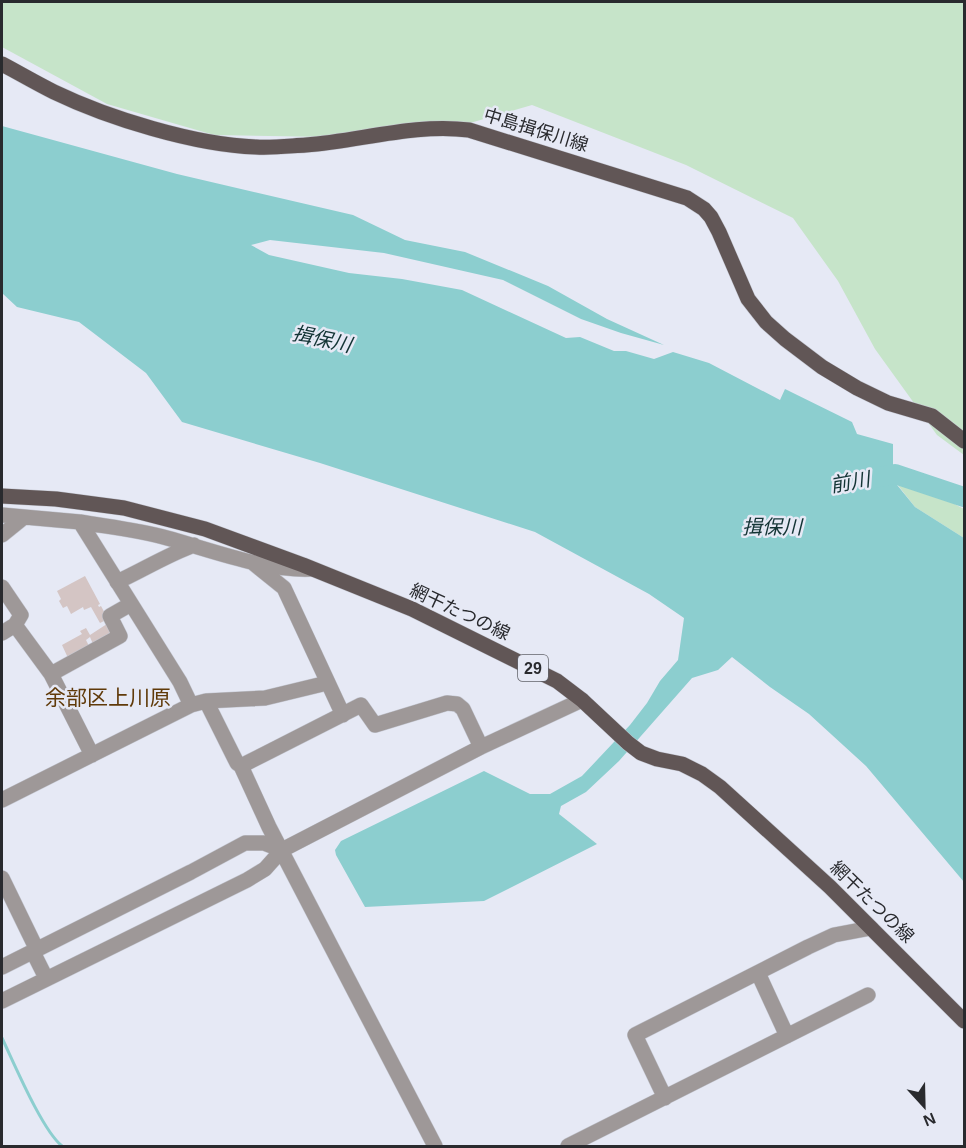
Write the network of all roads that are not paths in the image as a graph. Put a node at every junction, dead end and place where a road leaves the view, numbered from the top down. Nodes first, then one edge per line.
1 (2, 64) edge
2 (964, 441) edge
3 (2, 496) edge
4 (2, 515) edge
5 (23, 518) junction
6 (80, 522) junction
7 (2, 535) edge
8 (194, 545) junction
9 (249, 561) junction
10 (312, 569) junction
11 (117, 582) junction
12 (2, 587) edge
13 (131, 604) junction
14 (8, 629) edge
15 (51, 674) junction
16 (327, 683) junction
17 (582, 700) junction
18 (199, 703) junction
19 (343, 715) junction
20 (481, 747) junction
21 (92, 755) junction
22 (241, 766) junction
23 (2, 800) edge
24 (282, 850) junction
25 (2, 878) edge
26 (871, 928) junction
27 (35, 951) junction
28 (2, 967) edge
29 (758, 973) junction
30 (46, 978) junction
31 (868, 995) dead end
32 (2, 1001) edge
33 (964, 1022) edge
34 (787, 1036) junction
35 (665, 1098) junction
36 (435, 1146) edge
37 (568, 1146) edge

1 - 2 main road, 中島揖保川線
3 - 10 main road, 網干たつの線 / 29
4 - 5 street
5 - 6 street
5 - 7 street
6 - 8 street
6 - 11 street
8 - 9 street
8 - 11 street
9 - 10 street
9 - 16 street
10 - 17 main road, 網干たつの線 / 29
11 - 13 street
12 - 14 street
13 - 15 street
13 - 18 street
14 - 15 street
15 - 21 street
16 - 18 street
16 - 19 street
17 - 20 street
17 - 26 main road, 網干たつの線 / 29
18 - 21 street
18 - 22 street
19 - 20 street
19 - 22 street
20 - 24 street
21 - 23 street
22 - 24 street
24 - 27 street
24 - 30 street
24 - 36 street
25 - 27 street
26 - 29 street
26 - 33 main road, 網干たつの線 / 29
27 - 28 street
27 - 30 street
29 - 34 street
29 - 35 street
30 - 32 street
31 - 34 street
34 - 35 street
35 - 37 street

